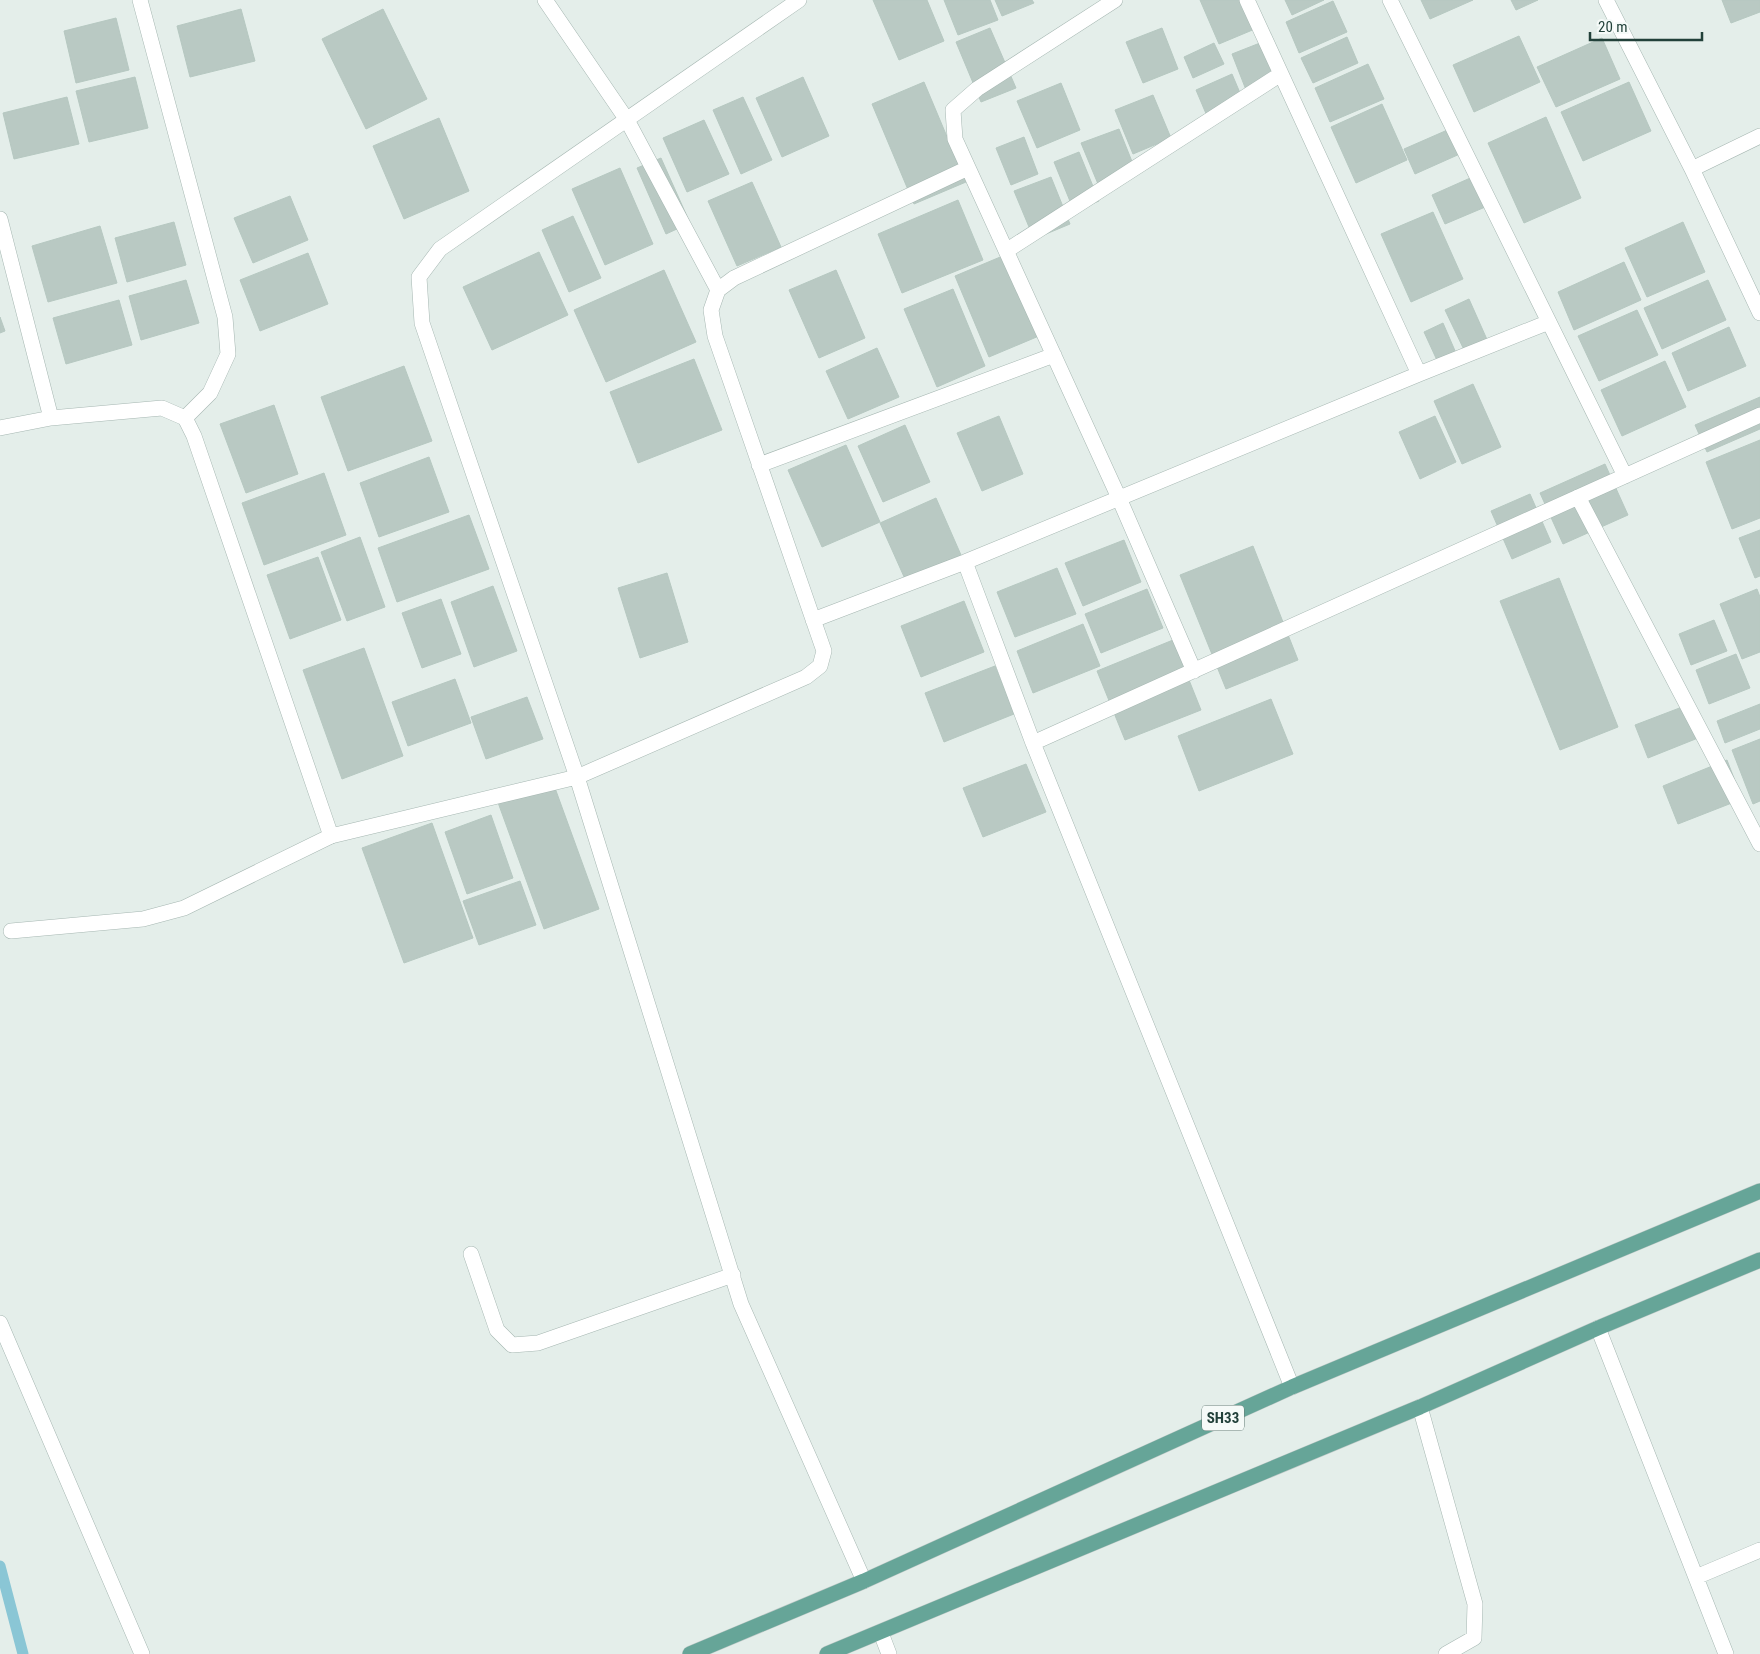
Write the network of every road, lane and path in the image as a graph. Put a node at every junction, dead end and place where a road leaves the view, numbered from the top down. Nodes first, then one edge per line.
1 (140, 0) edge
2 (545, 0) edge
3 (799, 0) edge
4 (1115, 0) edge
5 (1247, 0) edge
6 (1390, 0) edge
7 (1606, 0) edge
8 (1280, 74) junction
9 (627, 120) junction
10 (1760, 136) edge
11 (968, 168) junction
12 (1692, 169) junction
13 (0, 219) edge
14 (1006, 251) junction
15 (718, 290) junction
16 (1760, 313) edge
17 (1549, 322) junction
18 (1054, 355) junction
19 (1419, 374) junction
20 (1760, 415) edge
21 (51, 418) junction
22 (185, 418) junction
23 (0, 428) edge
24 (759, 465) junction
25 (1625, 476) junction
26 (1578, 497) junction
27 (1119, 498) junction
28 (965, 562) junction
29 (813, 620) junction
30 (1194, 671) junction
31 (1033, 743) junction
32 (577, 777) junction
33 (331, 836) junction
34 (1760, 844) edge
35 (11, 931) dead end
36 (1760, 1191) edge
37 (471, 1254) dead end
38 (1760, 1260) edge
39 (733, 1276) junction
40 (0, 1322) edge
41 (1598, 1328) junction
42 (1292, 1387) junction
43 (1420, 1407) junction
44 (1760, 1550) edge
45 (1696, 1577) junction
46 (864, 1581) junction
47 (881, 1633) junction
48 (142, 1654) edge
49 (690, 1654) edge
50 (827, 1654) edge
51 (889, 1654) edge
52 (1446, 1654) edge
53 (1726, 1654) edge

1 - 22 street
2 - 9 street
3 - 9 street
4 - 11 street
5 - 8 street
6 - 17 street
7 - 12 street
8 - 14 street
8 - 19 street
9 - 15 street
9 - 32 street
10 - 12 street
11 - 14 street
11 - 15 street
12 - 16 street
13 - 21 street
14 - 18 street
15 - 24 street
17 - 19 street
17 - 25 street
18 - 24 street
18 - 27 street
19 - 27 street
20 - 25 street
21 - 22 street
21 - 23 street
22 - 33 street
24 - 29 street
25 - 26 street
26 - 30 street
26 - 34 street
27 - 28 street
27 - 30 street
28 - 29 street
28 - 31 street
29 - 32 street
30 - 31 street
31 - 42 street
32 - 33 street
32 - 39 street
33 - 35 street
36 - 42 main road, SH33
37 - 39 street
38 - 41 main road
39 - 46 street
40 - 48 street
41 - 43 main road
41 - 45 street
42 - 46 main road, SH33
43 - 47 main road
43 - 52 street
44 - 45 street
45 - 53 street
46 - 49 main road, SH33
47 - 50 main road
47 - 51 street

